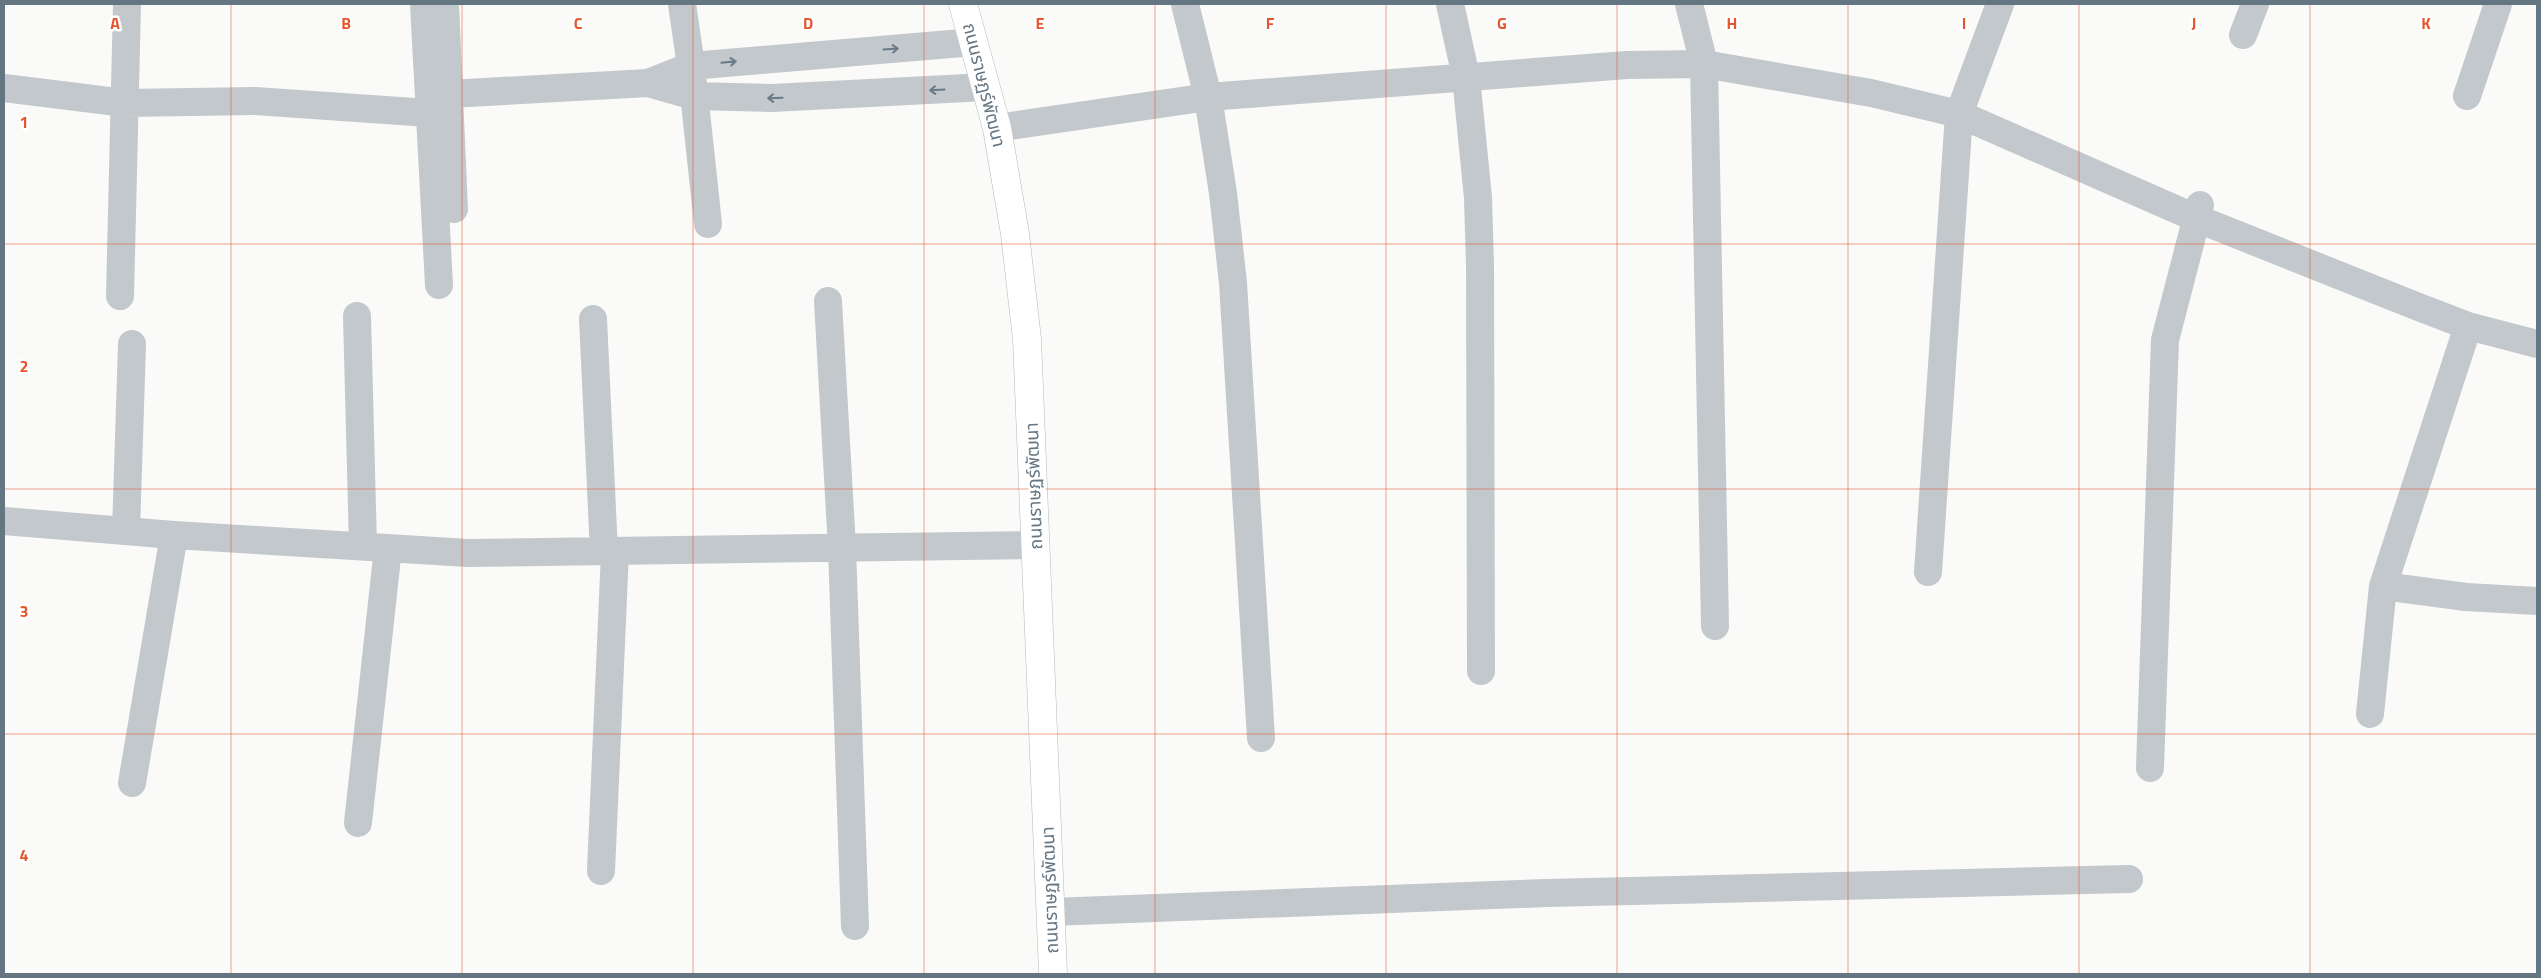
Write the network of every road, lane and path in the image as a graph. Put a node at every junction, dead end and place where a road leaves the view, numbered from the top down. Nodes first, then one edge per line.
1 (127, 4) edge
2 (424, 4) edge
3 (445, 4) edge
4 (682, 4) edge
5 (963, 4) edge
6 (1185, 4) edge
7 (1450, 4) edge
8 (1689, 4) edge
9 (2000, 4) edge
10 (2255, 4) edge
11 (2498, 4) edge
12 (2243, 35) dead end
13 (974, 42) junction
14 (1704, 64) junction
15 (692, 66) junction
16 (1466, 77) junction
17 (648, 83) junction
18 (986, 87) junction
19 (4, 88) edge
20 (449, 94) junction
21 (694, 96) junction
22 (2467, 96) dead end
23 (1208, 97) junction
24 (125, 103) junction
25 (429, 112) junction
26 (1959, 114) junction
27 (997, 128) junction
28 (454, 209) dead end
29 (2199, 212) junction
30 (708, 224) dead end
31 (440, 285) dead end
32 (120, 296) dead end
33 (828, 301) dead end
34 (357, 316) dead end
35 (593, 319) dead end
36 (2468, 326) junction
37 (132, 344) dead end
38 (2537, 344) edge
39 (4, 521) edge
40 (126, 531) junction
41 (174, 535) junction
42 (1036, 545) junction
43 (375, 547) junction
44 (842, 548) junction
45 (609, 552) junction
46 (1928, 572) dead end
47 (2383, 586) junction
48 (2537, 601) edge
49 (1715, 626) dead end
50 (1481, 671) dead end
51 (2370, 714) dead end
52 (1261, 738) dead end
53 (2150, 768) dead end
54 (132, 783) dead end
55 (358, 823) dead end
56 (601, 871) dead end
57 (2129, 879) dead end
58 (1052, 912) junction
59 (855, 926) dead end
60 (1053, 974) edge

1 - 24 street
2 - 25 street
3 - 20 street
4 - 15 street
5 - 13 street, ถนนราษฏร์พัฒนา
6 - 23 street
7 - 16 street
8 - 14 street
9 - 26 street
10 - 12 street
11 - 22 street
15 -> 13 street
13 - 18 street, ถนนราษฏร์พัฒนา
14 - 16 street
14 - 26 street
14 - 49 street
15 - 17 street
15 - 21 street
16 - 23 street
16 - 50 street
17 - 20 street
17 - 21 street
18 -> 21 street
18 - 27 street, ถนนราษฏร์พัฒนา
19 - 24 street
20 - 25 street
20 - 28 street
21 - 30 street
23 - 27 street
23 - 52 street
24 - 25 street
24 - 32 street
25 - 31 street
26 - 29 street
26 - 46 street
27 - 42 street, ถนนราษฏร์พัฒนา
29 - 36 street
29 - 53 street
33 - 44 street
34 - 43 street
35 - 45 street
36 - 38 street
36 - 47 street
37 - 40 street
39 - 40 street
40 - 41 street
41 - 43 street
41 - 54 street
42 - 44 street
42 - 58 street, ถนนราษฏร์พัฒนา
43 - 45 street
43 - 55 street
44 - 45 street
44 - 59 street
45 - 56 street
47 - 48 street
47 - 51 street
57 - 58 street
58 - 60 street, ถนนราษฏร์พัฒนา

